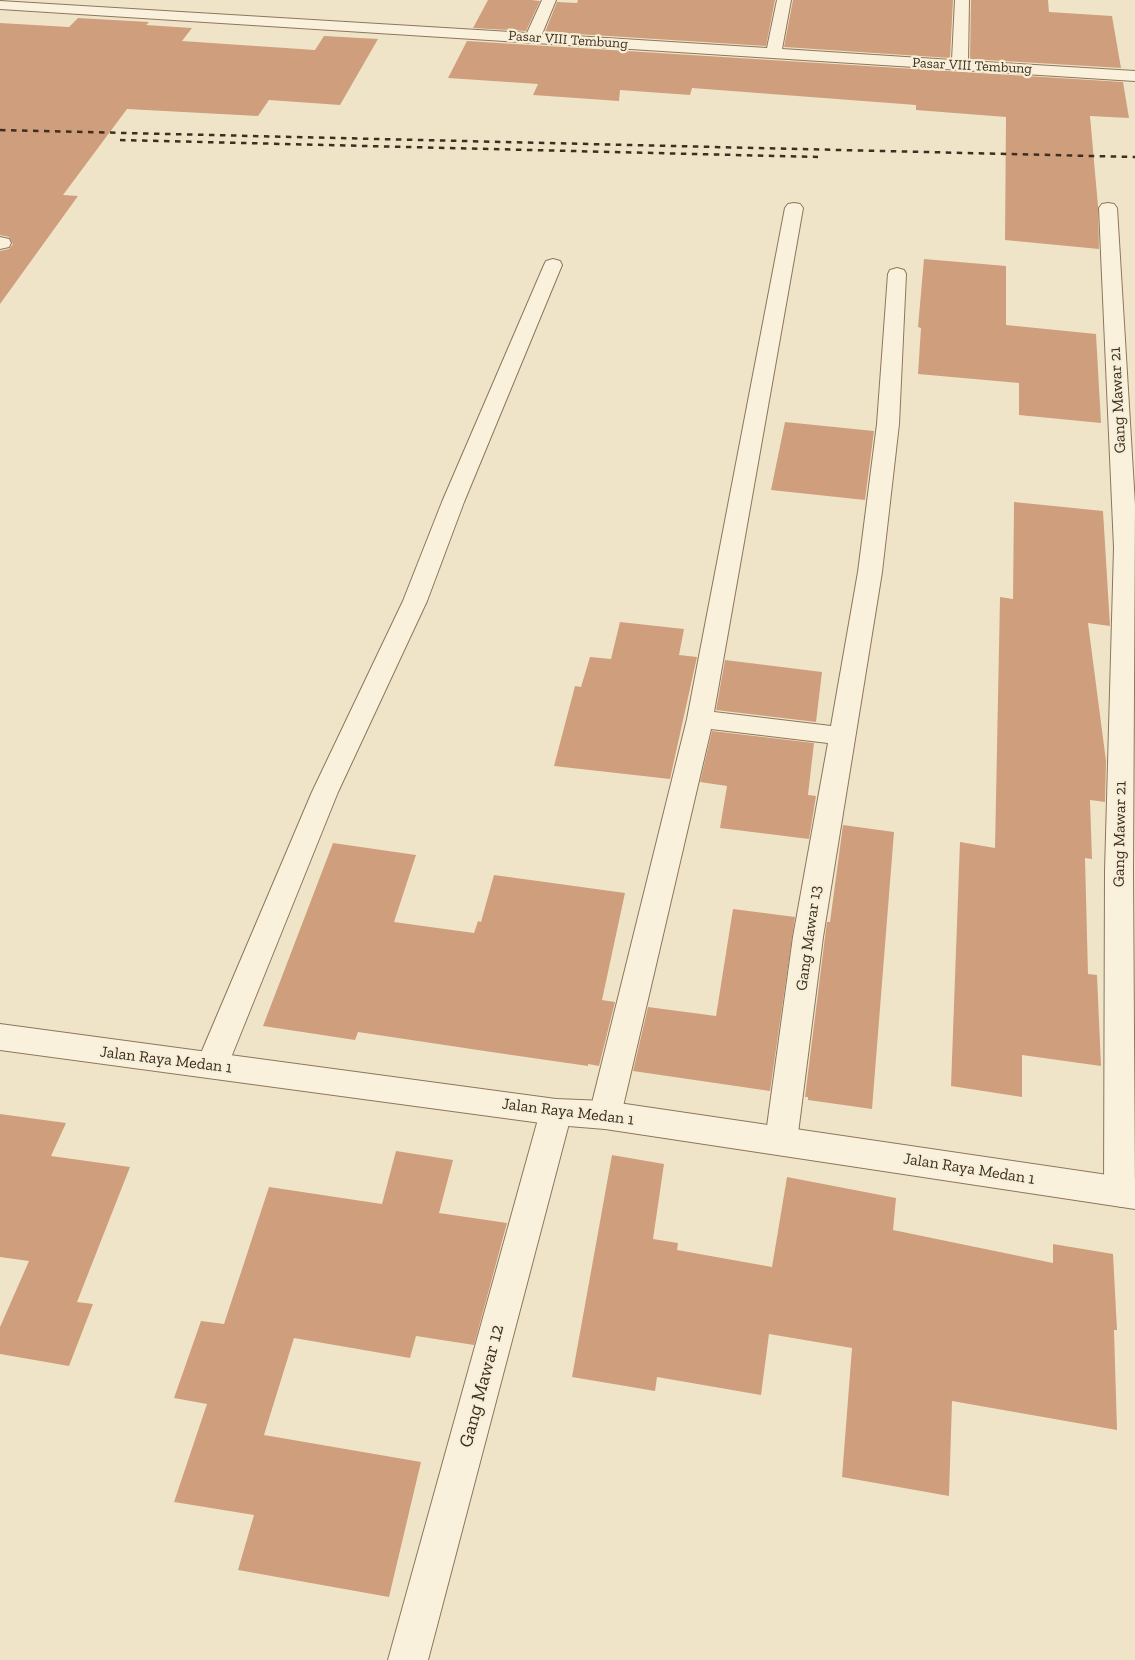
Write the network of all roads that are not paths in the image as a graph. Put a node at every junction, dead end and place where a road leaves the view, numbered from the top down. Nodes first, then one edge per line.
1 (549, 0) edge
2 (784, 0) edge
3 (962, 0) edge
4 (0, 5) edge
5 (286, 7) dead end
6 (277, 20) junction
7 (533, 38) junction
8 (774, 53) junction
9 (960, 65) junction
10 (1135, 76) edge
11 (794, 208) dead end
12 (1108, 208) dead end
13 (553, 265) dead end
14 (897, 274) dead end
15 (700, 719) junction
16 (842, 736) junction
17 (0, 1037) edge
18 (212, 1065) junction
19 (556, 1112) junction
20 (605, 1116) junction
21 (781, 1141) junction
22 (1128, 1193) edge
23 (408, 1660) edge

1 - 7 street
2 - 8 street
3 - 9 street
4 - 6 street, Pasar VIII Tembung
5 - 6 street
6 - 7 street, Pasar VIII Tembung
7 - 8 street, Pasar VIII Tembung
8 - 9 street, Pasar VIII Tembung
9 - 10 street, Pasar VIII Tembung
11 - 15 street
12 - 22 street, Gang Mawar 21
13 - 18 street
14 - 16 street, Gang Mawar 13
15 - 16 street
15 - 20 street
16 - 21 street, Gang Mawar 13
17 - 18 street, Jalan Raya Medan 1
18 - 19 street, Jalan Raya Medan 1
19 - 20 street, Jalan Raya Medan 1
19 - 23 street, Gang Mawar 12
20 - 21 street, Jalan Raya Medan 1
21 - 22 street, Jalan Raya Medan 1

